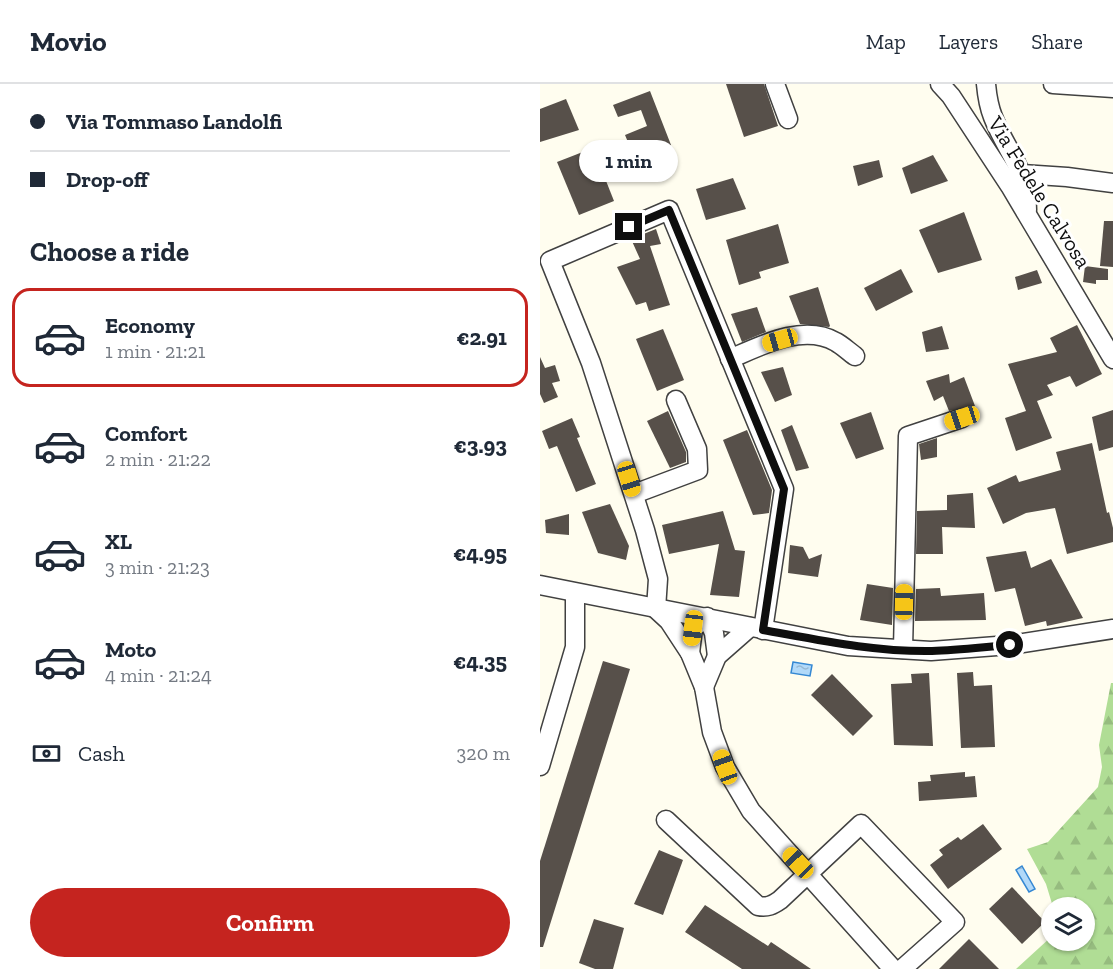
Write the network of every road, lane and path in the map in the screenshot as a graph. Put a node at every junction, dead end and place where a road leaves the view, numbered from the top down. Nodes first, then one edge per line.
1 (776, 84) edge
2 (940, 84) edge
3 (986, 84) edge
4 (1053, 84) edge
5 (1087, 85) edge
6 (1113, 88) edge
7 (788, 119) dead end
8 (1022, 174) junction
9 (1113, 183) edge
10 (1028, 215) junction
11 (855, 356) dead end
12 (1113, 358) edge
13 (730, 359) junction
14 (676, 400) dead end
15 (962, 418) dead end
16 (634, 494) junction
17 (540, 585) edge
18 (576, 593) junction
19 (656, 609) junction
20 (707, 617) junction
21 (756, 628) junction
22 (1113, 629) edge
23 (903, 649) junction
24 (690, 653) junction
25 (717, 656) junction
26 (704, 687) junction
27 (540, 766) edge
28 (666, 820) dead end
29 (808, 873) junction
30 (893, 969) edge
31 (902, 969) edge

1 - 7 street
2 - 10 street, Via Fedele Calvosa
3 - 8 street
4 - 5 street
5 - 6 street
8 - 9 street
8 - 10 street
10 - 12 street, Via Fedele Calvosa
11 - 13 street
13 - 16 street
13 - 21 street
14 - 16 street
15 - 23 street
16 - 19 street
17 - 18 street
18 - 19 street
18 - 27 street
19 - 20 street
19 - 24 street
20 - 21 street
20 - 24 street
20 - 25 street
21 - 23 street
21 - 25 street
22 - 23 street
24 - 26 street
25 - 26 street
26 - 29 street
28 - 29 street
29 - 30 street
29 - 31 street

